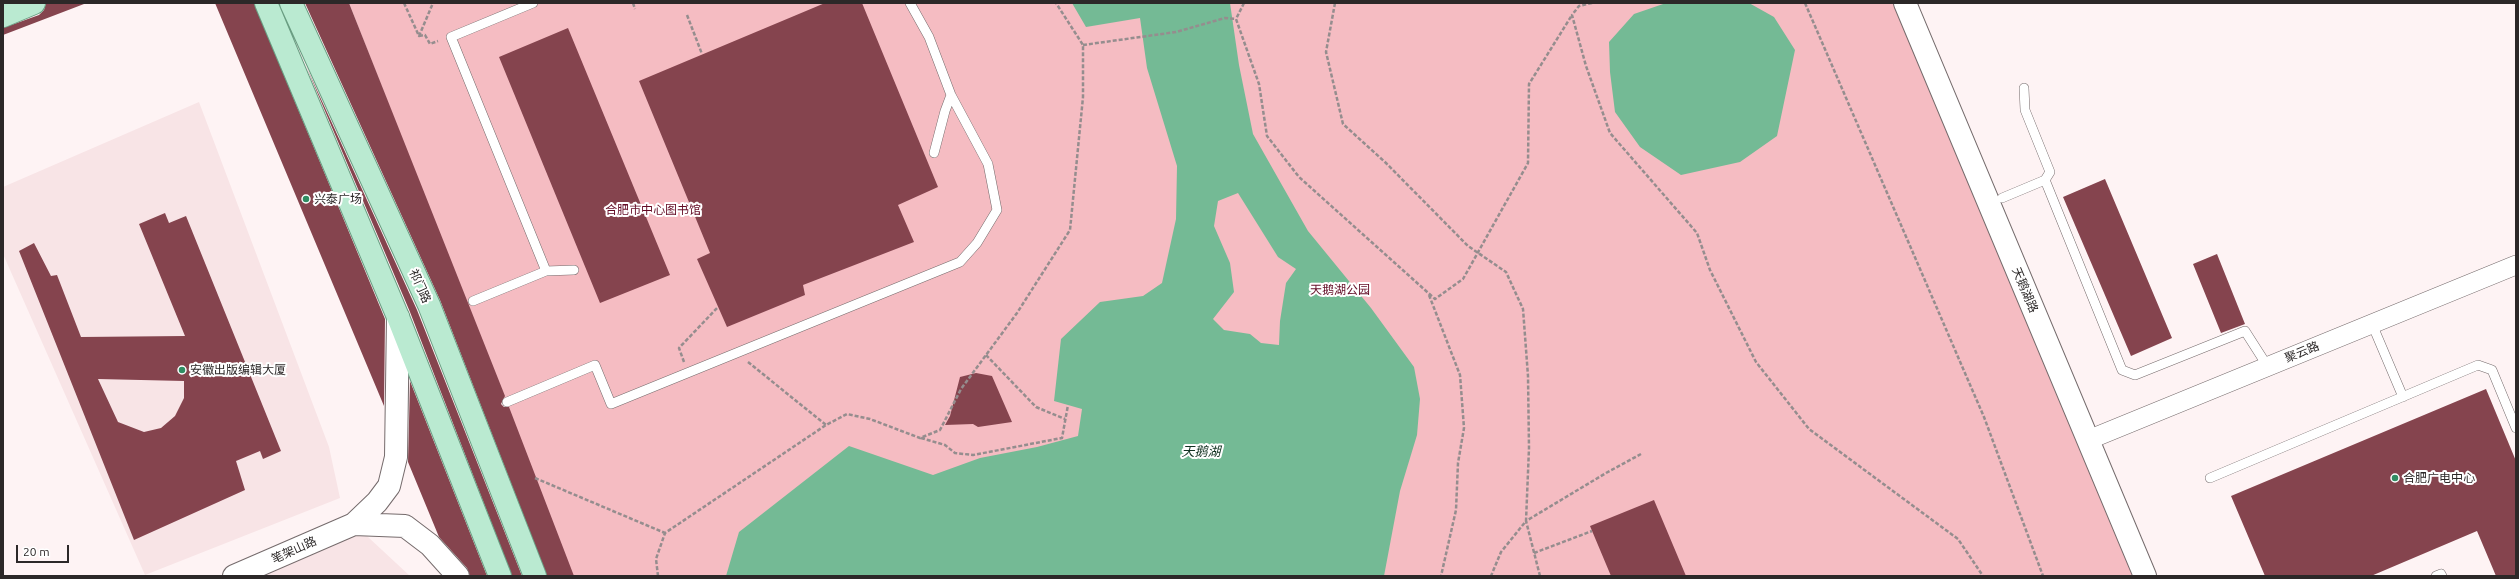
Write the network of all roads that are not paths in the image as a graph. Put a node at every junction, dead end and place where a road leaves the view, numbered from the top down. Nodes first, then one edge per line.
1 (34, 3) edge
2 (266, 3) edge
3 (291, 3) edge
4 (533, 3) edge
5 (910, 3) edge
6 (1905, 3) edge
7 (1921, 3) edge
8 (3, 16) edge
9 (2024, 88) dead end
10 (951, 95) junction
11 (934, 153) dead end
12 (2045, 180) junction
13 (2002, 198) junction
14 (2516, 265) edge
15 (574, 270) dead end
16 (546, 271) junction
17 (473, 301) dead end
18 (398, 317) junction
19 (2372, 324) junction
20 (2268, 367) junction
21 (2403, 397) junction
22 (506, 402) dead end
23 (2516, 428) edge
24 (2092, 438) junction
25 (2210, 478) dead end
26 (354, 524) junction
27 (234, 576) edge
28 (458, 576) edge
29 (500, 576) edge
30 (535, 576) edge
31 (2145, 576) edge
32 (2157, 576) edge
33 (2436, 576) edge
34 (2442, 576) edge

1 - 8 main road
2 - 18 main road
3 - 30 main road, 祁门路
4 - 16 lane
5 - 10 lane
6 - 24 street, 天鹅湖路
7 - 13 street, 天鹅湖路
9 - 12 lane
10 - 11 lane
10 - 22 lane
12 - 13 lane
12 - 20 lane
13 - 24 street, 天鹅湖路
14 - 19 street, 聚云路
15 - 16 lane
16 - 17 lane
18 - 26 street
18 - 29 main road
19 - 20 street, 聚云路
19 - 21 lane
20 - 24 street, 聚云路
21 - 23 lane
21 - 25 lane
24 - 31 street, 天鹅湖路
24 - 32 street, 天鹅湖路
26 - 27 street, 笔架山路
26 - 28 street
33 - 34 lane

